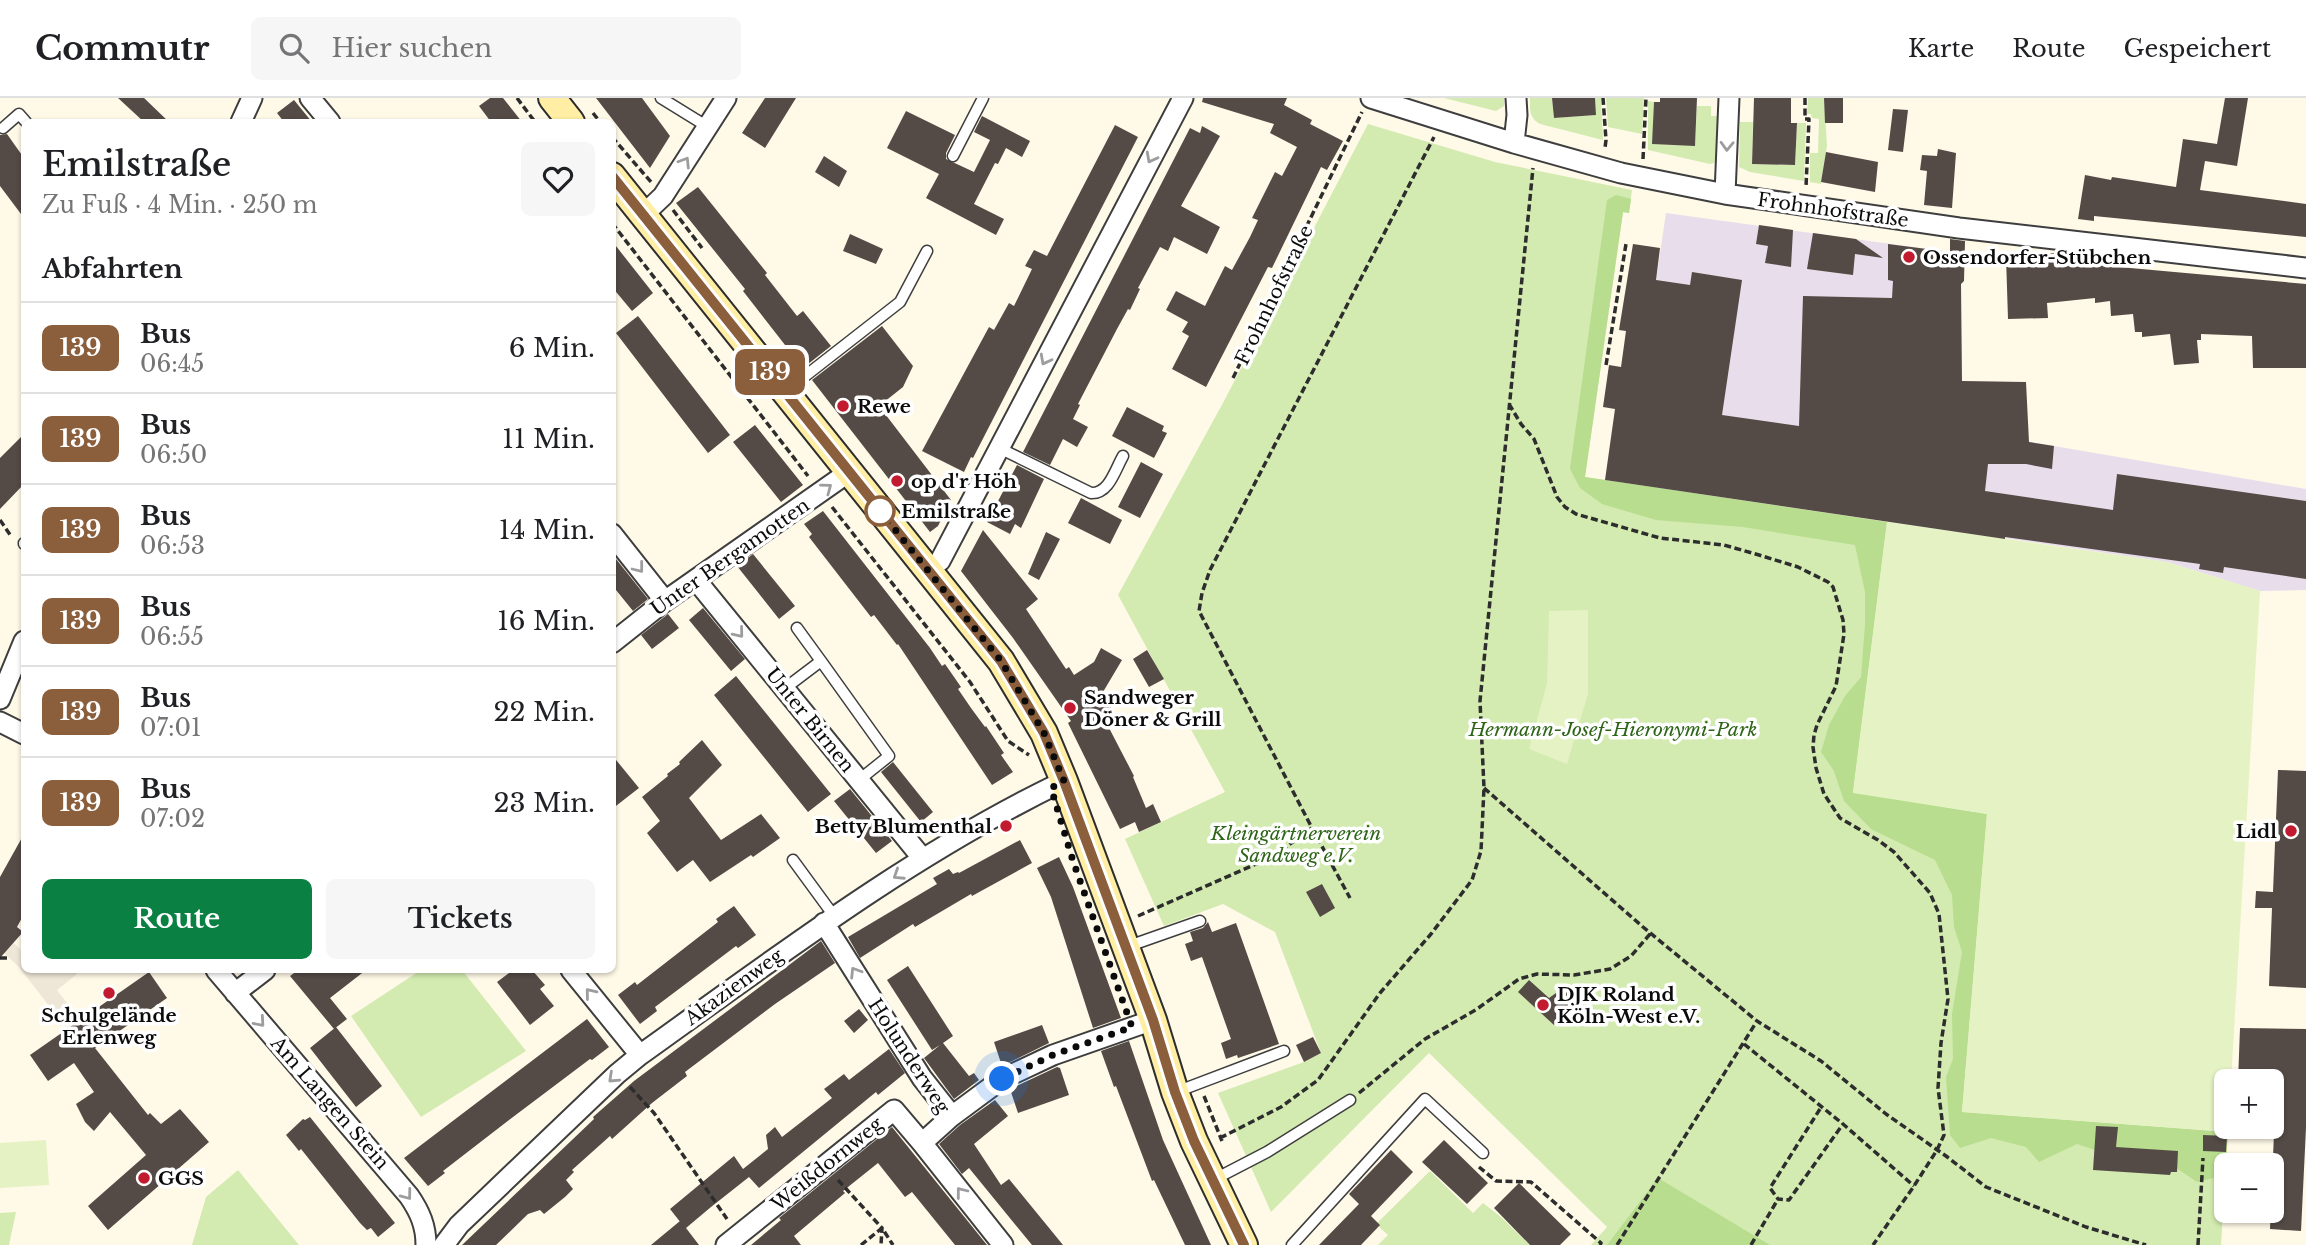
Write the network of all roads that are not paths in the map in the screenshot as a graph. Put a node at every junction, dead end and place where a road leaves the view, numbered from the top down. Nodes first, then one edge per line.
1 (252, 98) edge
2 (310, 98) edge
3 (552, 98) edge
4 (661, 98) edge
5 (726, 98) edge
6 (983, 98) edge
7 (1183, 98) edge
8 (1516, 98) edge
9 (1729, 98) edge
10 (1367, 104) edge
11 (23, 119) edge
12 (242, 119) edge
13 (328, 119) edge
14 (569, 119) edge
15 (708, 127) junction
16 (3, 128) dead end
17 (1514, 143) junction
18 (953, 156) dead end
19 (616, 181) edge
20 (1725, 194) junction
21 (643, 215) junction
22 (927, 251) dead end
23 (2306, 268) edge
24 (785, 391) junction
25 (999, 448) junction
26 (1123, 456) dead end
27 (849, 472) junction
28 (616, 539) edge
29 (928, 570) junction
30 (696, 580) junction
31 (665, 601) junction
32 (797, 628) dead end
33 (616, 640) edge
34 (21, 648) edge
35 (821, 661) junction
36 (784, 689) junction
37 (0, 699) edge
38 (0, 722) edge
39 (21, 732) edge
40 (859, 780) junction
41 (1058, 785) junction
42 (923, 859) junction
43 (793, 860) dead end
44 (829, 920) junction
45 (1200, 921) dead end
46 (1126, 947) junction
47 (218, 973) edge
48 (261, 973) edge
49 (573, 973) edge
50 (235, 993) junction
51 (1153, 1020) junction
52 (1284, 1051) dead end
53 (640, 1055) junction
54 (1175, 1092) junction
55 (1350, 1100) road end
56 (952, 1116) junction
57 (922, 1143) junction
58 (1481, 1151) road end
59 (1212, 1180) junction
60 (732, 1240) edge
61 (426, 1245) edge
62 (444, 1245) edge
63 (1003, 1245) edge
64 (1244, 1245) edge
65 (1292, 1245) edge

1 - 12 street
2 - 13 street
3 - 14 street
4 - 15 lane
5 - 15 street
6 - 18 lane
7 -> 25 street
8 - 17 street
9 -> 20 street
10 - 17 street, Frohnhofstraße
11 - 16 lane
21 -> 15 street
17 - 20 street, Frohnhofstraße
19 - 21 street
20 - 23 street, Frohnhofstraße
21 - 24 street
22 - 24 lane
24 - 27 street
25 - 26 lane
25 - 29 street
27 - 29 street
30 -> 27 street, Unter Bergamotten
28 -> 31 street
29 - 41 street
30 - 31 street, Unter Bergamotten
30 -> 36 street, Unter Birnen
31 - 33 street, Unter Bergamotten
32 - 35 lane
34 - 37 street
35 - 36 lane
35 - 40 lane
36 - 40 street, Unter Birnen
38 - 39 street
40 - 42 street, Unter Birnen
41 - 42 street, Akazienweg
41 - 46 street
42 -> 44 street, Akazienweg
43 - 44 lane
44 - 53 street, Akazienweg
56 -> 44 street, Holunderweg
45 - 46 lane
46 - 51 street
47 - 50 street, Am Langen Stein
48 - 50 street
53 -> 49 street
50 -> 61 street, Am Langen Stein
51 - 54 street
51 - 56 street
52 - 54 lane
53 -> 62 street, Akazienweg
54 - 59 street
55 - 59 lane
56 - 57 street, Holunderweg
57 - 60 street, Weißdornweg
63 -> 57 street, Holunderweg
58 - 65 lane
59 - 64 street

